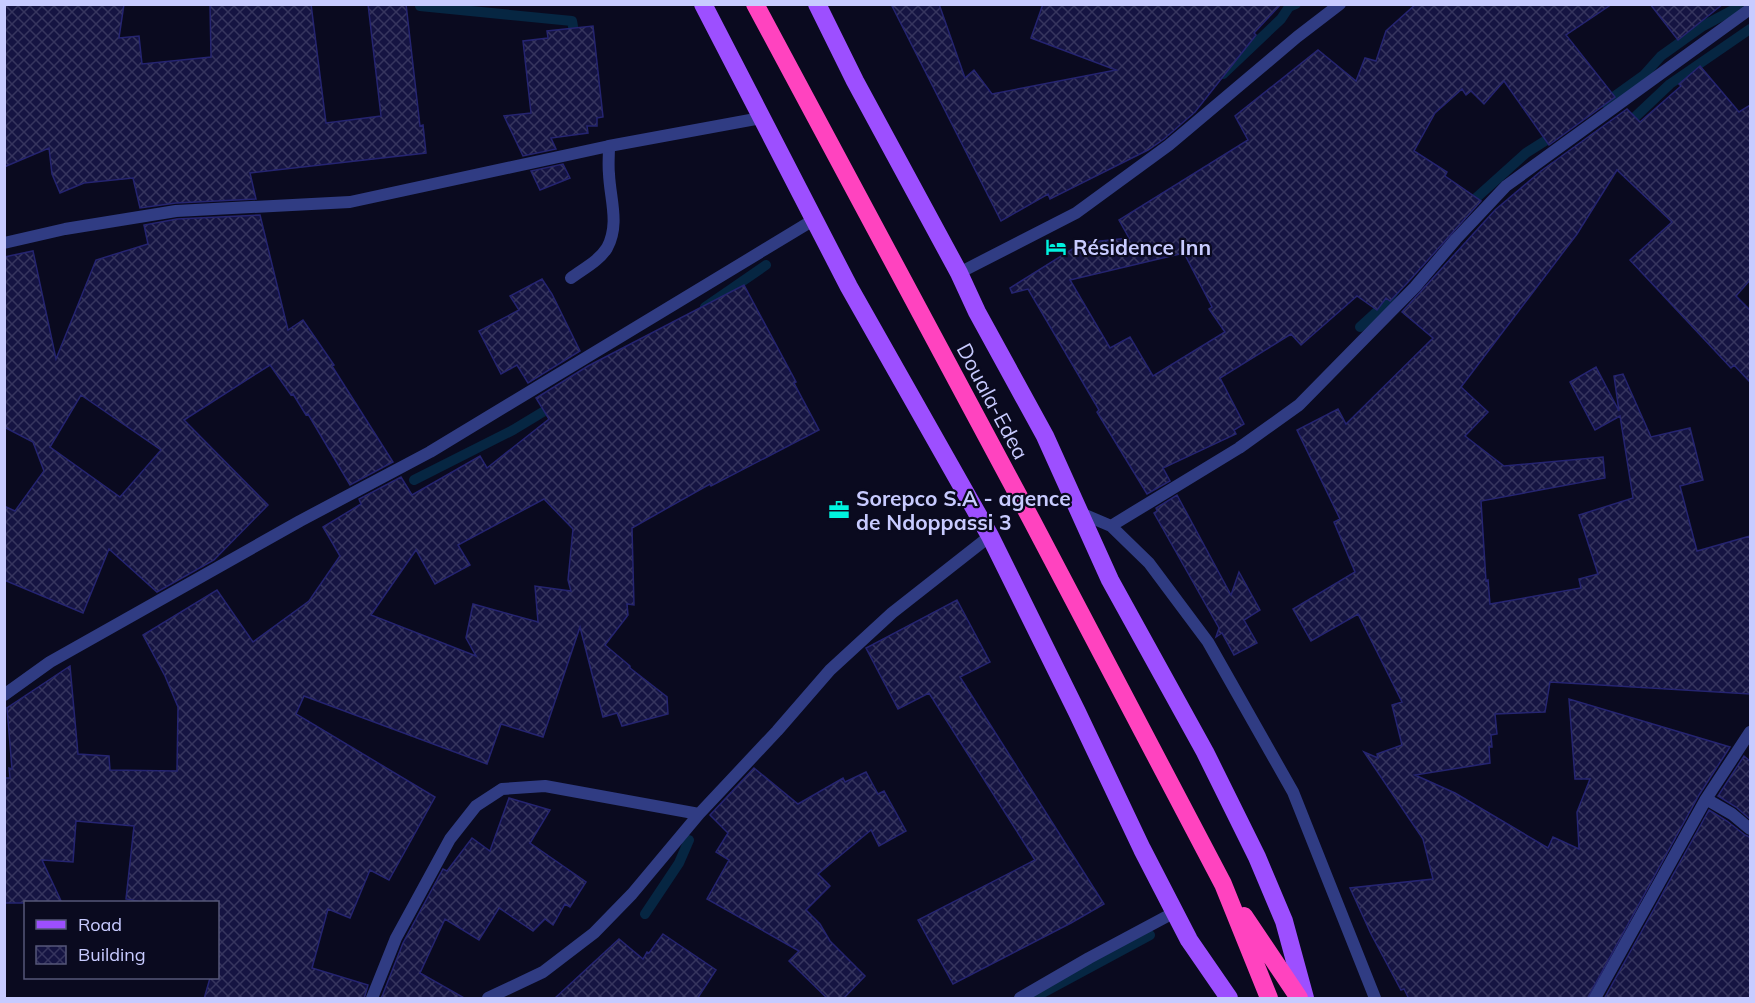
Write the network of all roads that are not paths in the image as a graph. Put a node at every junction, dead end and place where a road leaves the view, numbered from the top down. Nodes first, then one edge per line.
1 (703, 4) edge
2 (755, 4) edge
3 (817, 4) edge
4 (1340, 4) edge
5 (1750, 9) edge
6 (761, 118) junction
7 (609, 146) junction
8 (814, 219) junction
9 (4, 243) edge
10 (960, 273) junction
11 (571, 278) dead end
12 (1078, 512) junction
13 (1111, 526) junction
14 (990, 536) junction
15 (4, 695) edge
16 (1750, 732) edge
17 (1706, 799) junction
18 (699, 814) junction
19 (1750, 829) edge
20 (1223, 884) junction
21 (1175, 912) junction
22 (372, 999) edge
23 (488, 999) edge
24 (1020, 999) edge
25 (1229, 999) edge
26 (1269, 999) edge
27 (1299, 999) edge
28 (1305, 999) edge
29 (1375, 999) edge
30 (1595, 999) edge

1 - 6 main road
2 - 20 highway, Douala-Edea
3 - 10 main road
4 - 10 street
5 - 13 street
6 - 7 street
6 - 8 main road
7 - 9 street
7 - 11 street
8 - 14 main road
8 - 15 street
10 - 12 main road
12 - 13 street
12 - 28 main road
13 - 29 street
14 - 18 street
14 - 21 main road
16 - 17 street
17 - 19 street
17 - 30 street
18 - 22 street
18 - 23 street
20 - 26 highway, Douala-Edea
20 - 27 highway, Douala-Edea
21 - 24 street
21 - 25 main road

